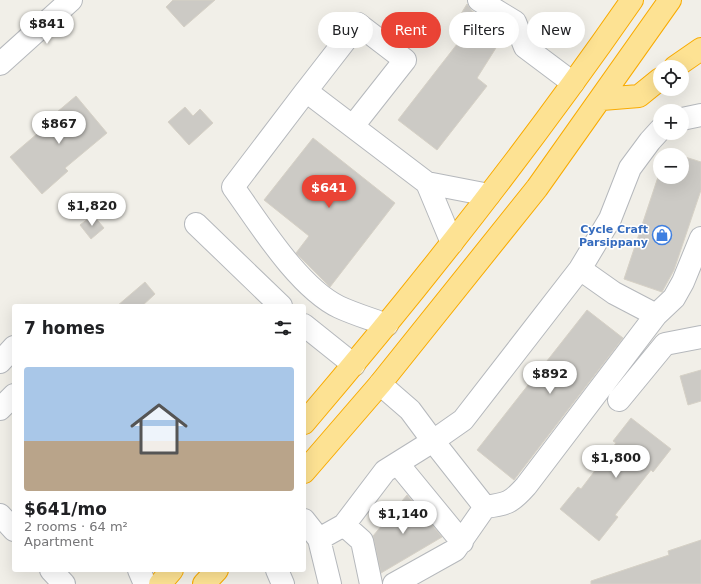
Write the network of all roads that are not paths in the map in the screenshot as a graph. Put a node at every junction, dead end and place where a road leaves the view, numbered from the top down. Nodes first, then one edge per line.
1 (71, 0) edge
2 (479, 0) edge
3 (632, 0) edge
4 (670, 0) edge
5 (701, 49) edge
6 (685, 60) edge
7 (0, 64) edge
8 (573, 84) junction
9 (653, 85) edge
10 (306, 90) junction
11 (602, 99) junction
12 (701, 115) edge
13 (689, 118) edge
14 (353, 126) junction
15 (653, 138) edge
16 (427, 183) junction
17 (489, 195) junction
18 (196, 224) dead end
19 (701, 238) edge
20 (452, 243) junction
21 (580, 269) junction
22 (279, 304) edge
23 (656, 315) junction
24 (387, 325) junction
25 (306, 327) edge
26 (701, 337) edge
27 (12, 349) edge
28 (0, 362) edge
29 (354, 365) junction
30 (380, 384) junction
31 (12, 397) edge
32 (619, 400) dead end
33 (0, 409) edge
34 (306, 421) edge
35 (433, 440) junction
36 (398, 464) junction
37 (306, 470) edge
38 (486, 507) junction
39 (0, 515) edge
40 (306, 523) edge
41 (344, 525) junction
42 (12, 528) edge
43 (319, 539) junction
44 (462, 542) junction
45 (53, 572) edge
46 (140, 572) edge
47 (170, 572) edge
48 (215, 572) edge
49 (278, 572) edge
50 (64, 584) edge
51 (145, 584) edge
52 (160, 584) edge
53 (204, 584) edge
54 (283, 584) edge
55 (330, 584) edge
56 (371, 584) edge
57 (394, 584) edge

1 - 7 street
2 - 8 street
3 - 8 highway
4 - 11 highway
5 - 6 highway
8 - 17 highway
9 - 11 highway
10 - 14 street
10 - 14 street
10 - 24 street
11 - 30 highway
12 - 13 street
14 - 16 street
15 - 21 street
16 - 17 street
16 - 20 street
17 - 20 highway
18 - 22 street
19 - 23 street
20 - 24 highway
21 - 23 street
21 - 35 street
23 - 38 street
24 - 29 highway
25 - 29 street
26 - 32 street
27 - 28 street
29 - 34 highway
30 - 35 street
30 - 37 highway
31 - 33 street
35 - 36 street
35 - 38 street
36 - 41 street
36 - 44 street
38 - 44 street
39 - 42 street
40 - 43 street
41 - 43 street
41 - 56 street
43 - 55 street
44 - 57 street
45 - 50 street
46 - 51 street
47 - 52 highway
48 - 53 highway
49 - 54 street

